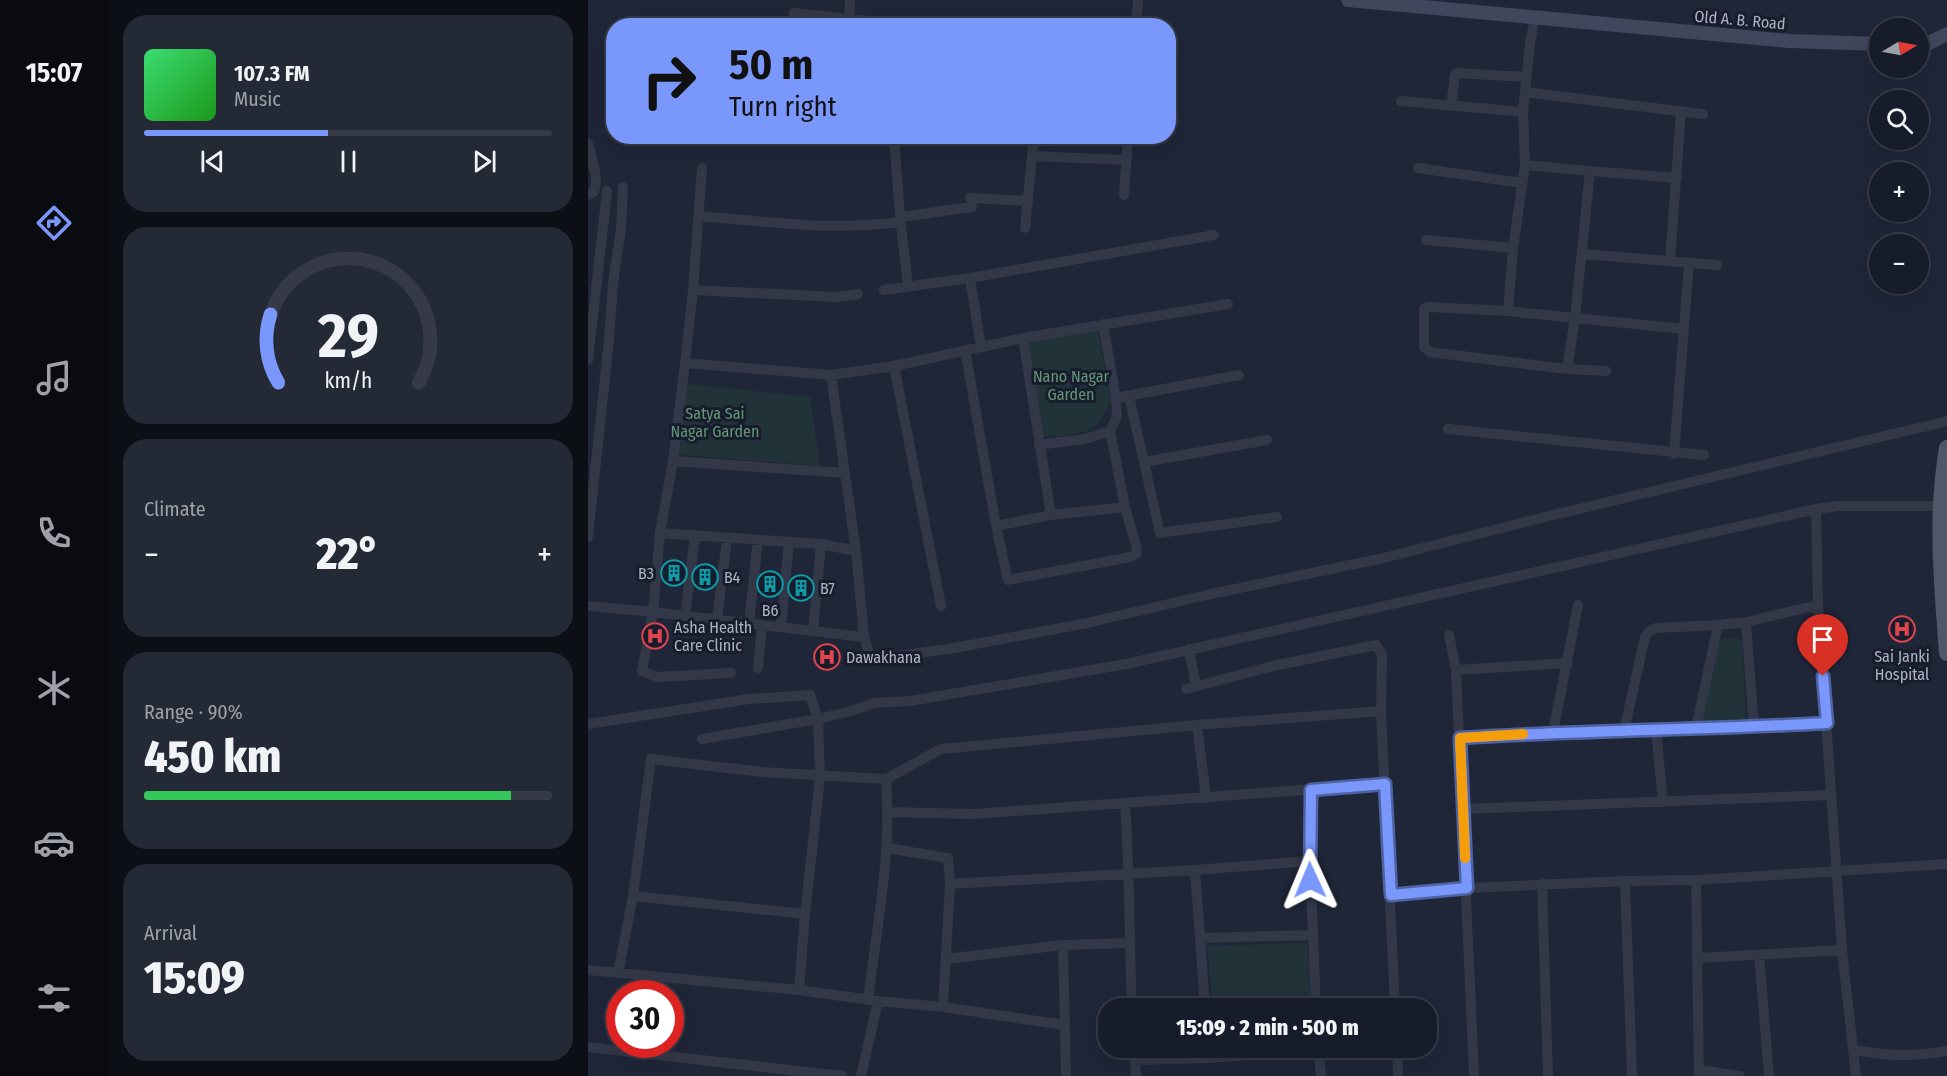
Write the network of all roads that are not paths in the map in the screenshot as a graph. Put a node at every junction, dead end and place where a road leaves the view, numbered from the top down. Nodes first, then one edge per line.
1 (850, 0) edge
2 (1138, 0) edge
3 (1348, 0) edge
4 (794, 13) dead end
5 (849, 17) junction
6 (855, 18) edge
7 (1137, 18) edge
8 (1535, 18) junction
9 (1947, 34) edge
10 (1929, 43) edge
11 (1869, 44) edge
12 (1526, 77) junction
13 (1525, 92) junction
14 (1401, 101) dead end
15 (1451, 106) junction
16 (1681, 111) junction
17 (1523, 112) junction
18 (1703, 114) dead end
19 (588, 143) edge
20 (895, 144) edge
21 (1033, 144) edge
22 (1127, 144) edge
23 (1032, 156) junction
24 (1126, 160) junction
25 (1525, 165) junction
26 (702, 168) dead end
27 (1418, 168) dead end
28 (1590, 171) junction
29 (1677, 178) junction
30 (1522, 183) junction
31 (623, 187) dead end
32 (607, 191) dead end
33 (588, 195) edge
34 (1124, 195) dead end
35 (1028, 201) junction
36 (699, 216) junction
37 (900, 220) junction
38 (1025, 228) dead end
39 (1214, 235) dead end
40 (1426, 240) dead end
41 (1513, 248) junction
42 (1582, 254) junction
43 (1670, 261) junction
44 (1689, 262) junction
45 (1717, 266) dead end
46 (970, 278) junction
47 (908, 286) junction
48 (693, 290) junction
49 (884, 290) dead end
50 (858, 294) dead end
51 (1228, 304) dead end
52 (1508, 311) junction
53 (1575, 318) junction
54 (1103, 324) junction
55 (1684, 329) junction
56 (590, 337) edge
57 (1023, 338) junction
58 (609, 340) junction
59 (981, 347) junction
60 (965, 350) junction
61 (588, 360) edge
62 (685, 363) junction
63 (894, 366) junction
64 (1567, 369) junction
65 (1606, 371) dead end
66 (831, 375) junction
67 (1239, 375) dead end
68 (1129, 396) junction
69 (1116, 398) junction
70 (1947, 421) edge
71 (1448, 429) dead end
72 (1110, 431) junction
73 (1267, 440) dead end
74 (1039, 445) junction
75 (1947, 448) edge
76 (1674, 454) junction
77 (1704, 455) dead end
78 (673, 461) junction
79 (1144, 462) junction
80 (844, 473) junction
81 (1940, 506) junction
82 (1125, 507) junction
83 (1816, 509) junction
84 (1051, 515) junction
85 (1277, 517) dead end
86 (996, 526) junction
87 (660, 533) junction
88 (695, 536) junction
89 (588, 537) edge
90 (727, 538) junction
91 (758, 540) junction
92 (789, 542) junction
93 (821, 544) junction
94 (856, 551) junction
95 (1578, 605) dead end
96 (1818, 605) junction
97 (588, 606) edge
98 (941, 606) dead end
99 (653, 612) junction
100 (685, 616) junction
101 (717, 620) junction
102 (1746, 622) junction
103 (749, 623) junction
104 (762, 625) junction
105 (1718, 625) junction
106 (781, 627) junction
107 (813, 630) junction
108 (1449, 635) dead end
109 (864, 637) junction
110 (1189, 649) junction
111 (1947, 653) edge
112 (1568, 663) junction
113 (758, 668) dead end
114 (1456, 670) junction
115 (731, 673) dead end
116 (1381, 711) junction
117 (818, 719) junction
118 (1827, 723) junction
119 (588, 724) edge
120 (1197, 725) junction
121 (1754, 727) junction
122 (1696, 728) junction
123 (1656, 730) junction
124 (1624, 731) junction
125 (1552, 732) junction
126 (1460, 738) junction
127 (702, 739) dead end
128 (820, 777) junction
129 (886, 779) junction
130 (1385, 784) junction
131 (1311, 790) junction
132 (1832, 795) junction
133 (1206, 798) junction
134 (1663, 802) junction
135 (1125, 804) junction
136 (1463, 809) junction
137 (888, 812) junction
138 (887, 848) junction
139 (1310, 861) junction
140 (1947, 864) edge
141 (1195, 870) junction
142 (1130, 873) junction
143 (1837, 873) junction
144 (1625, 880) junction
145 (1696, 880) junction
146 (950, 884) junction
147 (1542, 884) junction
148 (1467, 888) junction
149 (1391, 895) junction
150 (633, 896) junction
151 (805, 914) junction
152 (1312, 935) junction
153 (1200, 938) junction
154 (1129, 943) junction
155 (1063, 945) junction
156 (1842, 950) junction
157 (1759, 955) junction
158 (1698, 958) junction
159 (946, 959) junction
160 (588, 970) edge
161 (618, 974) junction
162 (800, 990) junction
163 (1132, 998) edge
164 (1204, 998) edge
165 (1315, 998) edge
166 (1395, 998) edge
167 (873, 1000) junction
168 (943, 1007) junction
169 (1064, 1025) junction
170 (588, 1047) edge
171 (1854, 1050) junction
172 (1947, 1051) edge
173 (1156, 1058) edge
174 (1319, 1058) edge
175 (1397, 1058) edge
176 (1135, 1060) joint
177 (1699, 1073) edge
178 (842, 1076) edge
179 (861, 1076) edge
180 (1066, 1076) edge
181 (1136, 1076) edge
182 (1321, 1076) edge
183 (1398, 1076) edge
184 (1473, 1076) edge
185 (1548, 1076) edge
186 (1632, 1076) edge
187 (1740, 1076) edge
188 (1769, 1076) edge
189 (1856, 1076) edge

1 - 5 street
2 - 7 street
3 - 8 main road, Old A. B. Road
4 - 5 street
5 - 6 street
8 - 11 main road, Old A. B. Road
8 - 12 street
9 - 10 main road
12 - 13 street
12 - 15 street
13 - 16 street
13 - 17 street
14 - 15 street
15 - 17 street
16 - 18 street
16 - 29 street
17 - 25 street
19 - 33 street
20 - 37 street
21 - 23 street
22 - 24 street
23 - 24 street
23 - 35 street
24 - 34 street
25 - 28 street
25 - 30 street
26 - 36 street
27 - 30 street
28 - 29 street
28 - 42 street
29 - 43 street
30 - 41 street
31 - 58 street
32 - 56 street
35 - 37 street
35 - 38 street
36 - 37 street
36 - 48 street
37 - 47 street
39 - 46 street
40 - 41 street
41 - 52 street
42 - 43 street
42 - 53 street
43 - 44 street
44 - 45 street
44 - 55 street
46 - 47 street
46 - 59 street
47 - 49 street
48 - 50 street
48 - 62 street
51 - 54 street
52 - 53 street
52 - 64 street
53 - 55 street
53 - 64 street
54 - 57 street
54 - 69 street
55 - 76 street
56 - 58 street
56 - 61 street
57 - 59 street
57 - 74 street
58 - 89 street
59 - 60 street
60 - 63 street
60 - 86 street
62 - 66 street
62 - 78 street
63 - 66 street
63 - 98 street
64 - 65 street
66 - 80 street
67 - 68 street
68 - 69 street
68 - 79 street
69 - 72 street
70 - 109 street
71 - 76 street
72 - 74 street
72 - 82 street
73 - 79 street
74 - 84 street
75 - 81 main road
76 - 77 street
78 - 80 street
78 - 87 street
79 - 85 street
80 - 94 street
81 - 83 street
81 - 111 main road
82 - 84 street
82 - 86 street
83 - 96 street
83 - 110 street
84 - 86 street
87 - 88 street
87 - 99 street
88 - 90 street
88 - 100 street
90 - 91 street
90 - 101 street
91 - 92 street
91 - 103 street
92 - 93 street
92 - 106 street
93 - 94 street
93 - 107 street
94 - 109 street
95 - 112 street
96 - 102 street
96 - 118 street
97 - 99 street
99 - 100 street
99 - 115 street
100 - 101 street
101 - 103 street
102 - 105 street
102 - 121 street
103 - 104 street
104 - 106 street
104 - 113 street
105 - 122 street
105 - 124 street
106 - 107 street
107 - 109 street
108 - 114 street
110 - 116 street
110 - 117 street
112 - 114 street
112 - 125 street
114 - 126 street
116 - 120 street
116 - 130 street
117 - 119 street
117 - 127 street
117 - 128 street
118 - 121 street
118 - 132 street
120 - 129 street
120 - 133 street
121 - 122 street
122 - 123 street
123 - 124 street
123 - 134 street
124 - 125 street
125 - 126 street
126 - 136 street
128 - 129 street
128 - 150 street
128 - 151 street
129 - 137 street
130 - 131 street
130 - 149 street
131 - 133 street
131 - 139 street
132 - 134 street
132 - 143 street
133 - 135 street
134 - 136 street
135 - 137 street
135 - 142 street
136 - 148 street
137 - 138 street
138 - 146 street
138 - 167 street
139 - 141 street
139 - 152 street
140 - 143 street
141 - 142 street
141 - 153 street
142 - 146 street
142 - 154 street
143 - 145 street
143 - 156 street
144 - 145 street
144 - 147 street
144 - 186 street
145 - 158 street
146 - 159 street
147 - 148 street
147 - 185 street
148 - 149 street
148 - 184 street
149 - 166 street
150 - 151 street
150 - 161 street
151 - 162 street
152 - 153 street
152 - 165 street
153 - 164 street
154 - 155 street
154 - 163 street
155 - 159 street
155 - 169 street
156 - 157 street
156 - 171 street
157 - 158 street
157 - 188 street
158 - 177 street
159 - 168 street
160 - 161 street
161 - 162 street
162 - 167 street
167 - 168 street
167 - 179 street
168 - 169 street
169 - 180 street
170 - 178 street
171 - 172 street
171 - 189 street
173 - 176 street
174 - 182 street
175 - 183 street
176 - 181 street
177 - 187 street

